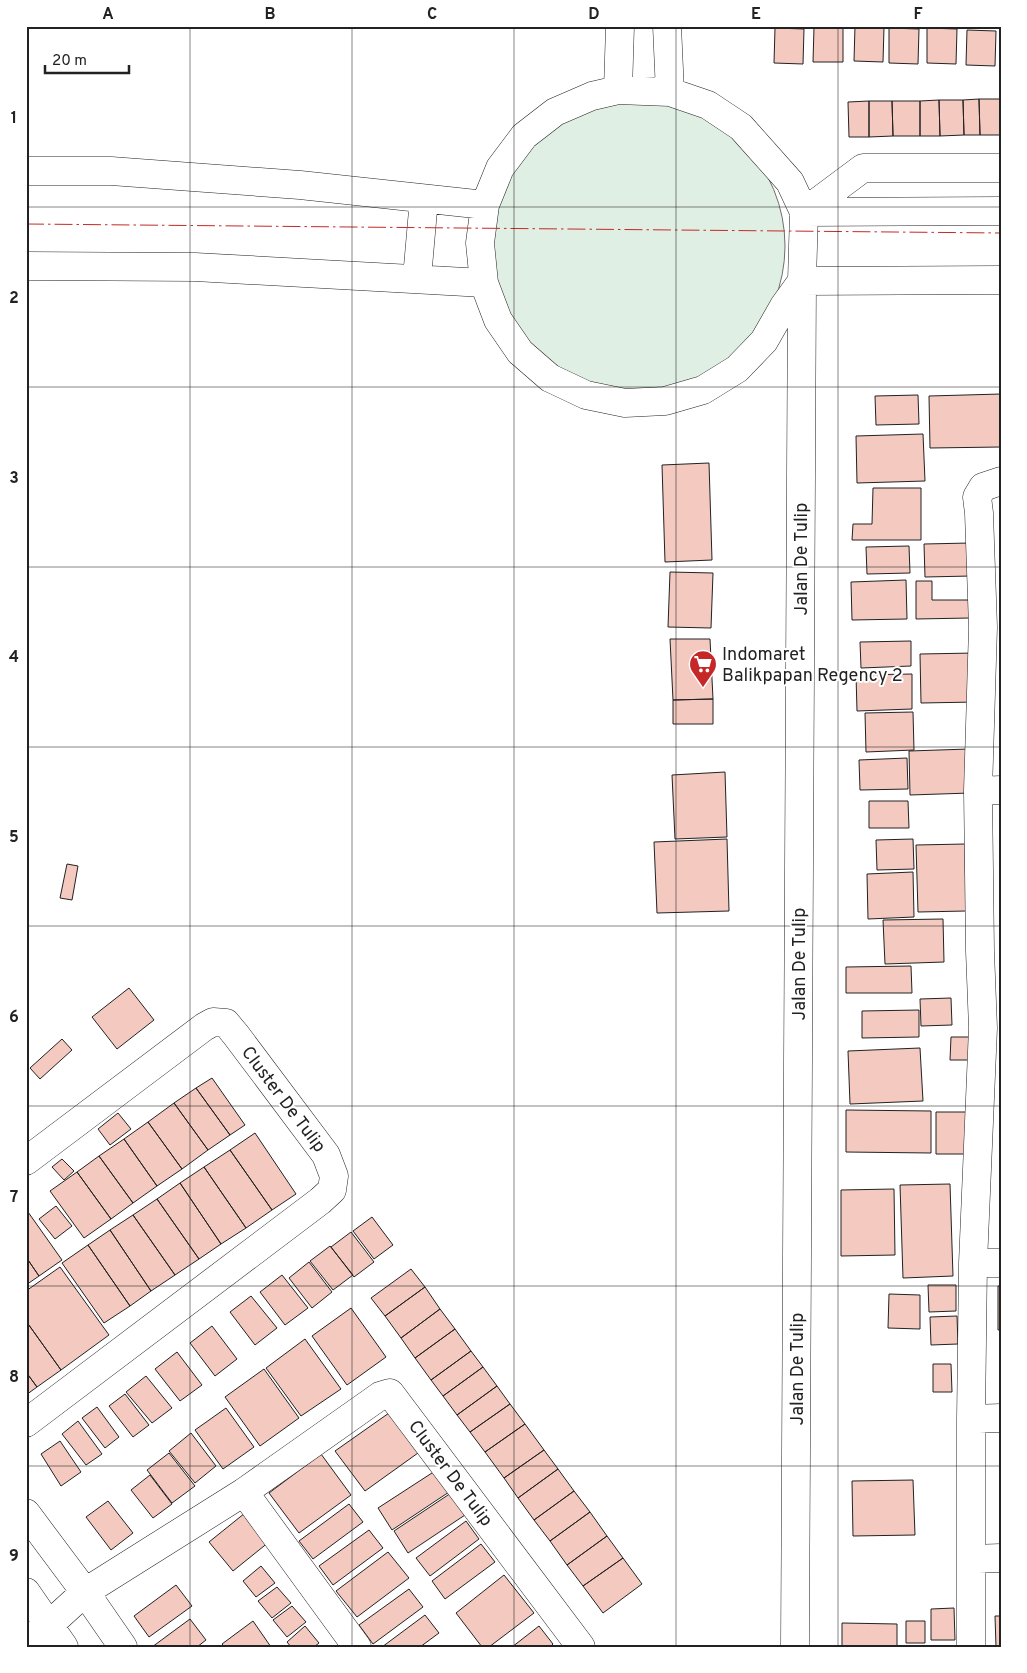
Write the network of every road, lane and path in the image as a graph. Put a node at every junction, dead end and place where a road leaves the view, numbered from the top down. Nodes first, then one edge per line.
1 (620, 26) edge
2 (667, 26) edge
3 (618, 90) junction
4 (670, 92) junction
5 (1001, 168) edge
6 (26, 171) edge
7 (424, 199) junction
8 (485, 205) junction
9 (1001, 211) edge
10 (804, 212) junction
11 (26, 266) edge
12 (417, 278) junction
13 (1001, 280) edge
14 (802, 281) junction
15 (484, 283) junction
16 (1001, 481) edge
17 (992, 628) edge
18 (989, 791) edge
19 (990, 951) edge
20 (990, 1108) edge
21 (26, 1161) edge
22 (974, 1263) junction
23 (1001, 1263) edge
24 (1001, 1418) edge
25 (971, 1419) junction
26 (26, 1423) edge
27 (244, 1492) junction
28 (26, 1513) edge
29 (1001, 1558) edge
30 (971, 1559) junction
31 (26, 1592) edge
32 (85, 1592) junction
33 (57, 1636) edge
34 (26, 1641) edge
35 (123, 1647) edge
36 (357, 1647) edge
37 (581, 1647) edge
38 (795, 1647) edge
39 (971, 1647) edge

1 - 3 street
2 - 4 street
3 - 4 street
3 - 8 street
4 - 10 street
5 - 10 street
6 - 7 street
7 - 8 street
7 - 12 street
8 - 15 street
9 - 10 street
10 - 14 street, Jalan De Tulip
11 - 12 street
12 - 15 street
13 - 14 street
14 - 15 street
14 - 38 street, Jalan De Tulip
16 - 17 street
17 - 18 street
18 - 19 street
19 - 20 street
20 - 22 street
21 - 26 street, Cluster De Tulip
22 - 23 street
22 - 25 street
24 - 25 street
25 - 30 street
27 - 32 street, Cluster De Tulip
27 - 36 street
27 - 37 street, Cluster De Tulip
28 - 32 street
29 - 30 street
30 - 39 street
31 - 33 street
32 - 33 street, Cluster De Tulip
32 - 35 street
33 - 34 street, Cluster De Tulip

